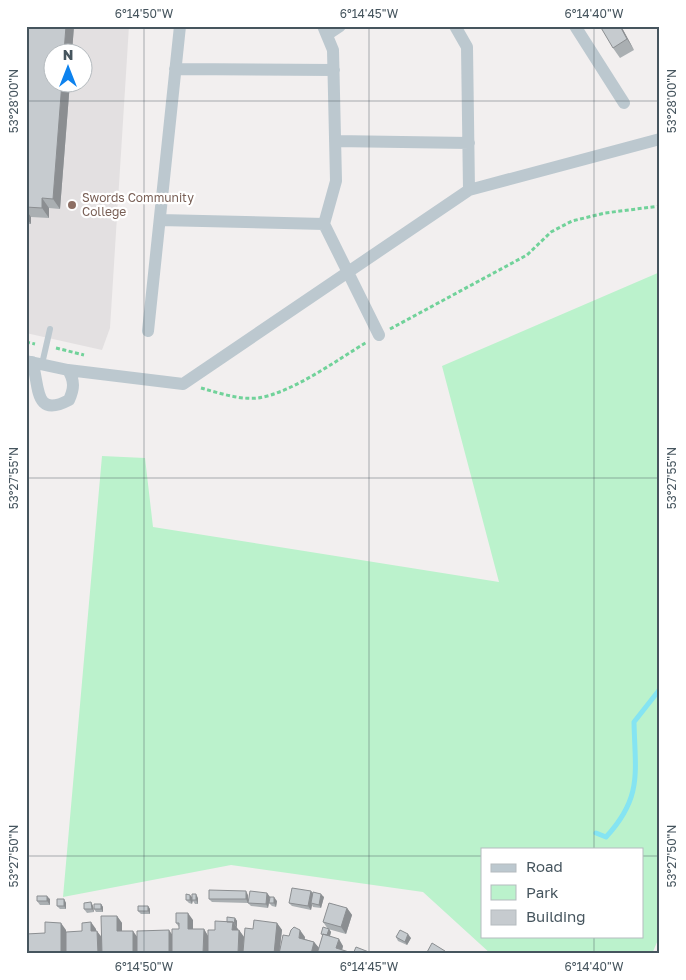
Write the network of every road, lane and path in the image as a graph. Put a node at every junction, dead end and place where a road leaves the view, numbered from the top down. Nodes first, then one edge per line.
1 (180, 26) edge
2 (340, 26) edge
3 (455, 26) edge
4 (575, 26) edge
5 (326, 30) edge
6 (176, 69) junction
7 (334, 70) junction
8 (624, 104) dead end
9 (660, 139) edge
10 (335, 141) junction
11 (469, 143) junction
12 (469, 190) junction
13 (660, 206) edge
14 (160, 220) junction
15 (324, 224) junction
16 (348, 273) junction
17 (50, 329) dead end
18 (148, 331) dead end
19 (379, 335) junction
20 (34, 362) edge
21 (68, 370) junction
22 (183, 384) junction

1 - 6 street
2 - 5 street
3 - 11 street
4 - 8 street
5 - 7 street
6 - 7 street
6 - 14 street
7 - 10 street
9 - 12 street
10 - 11 street
10 - 15 street
11 - 12 street
12 - 16 street
13 - 19 path
14 - 15 street
14 - 18 street
15 - 16 street
16 - 19 street
16 - 22 street
17 - 20 lane
19 - 22 path
20 - 21 street
20 - 21 street
21 - 22 street

